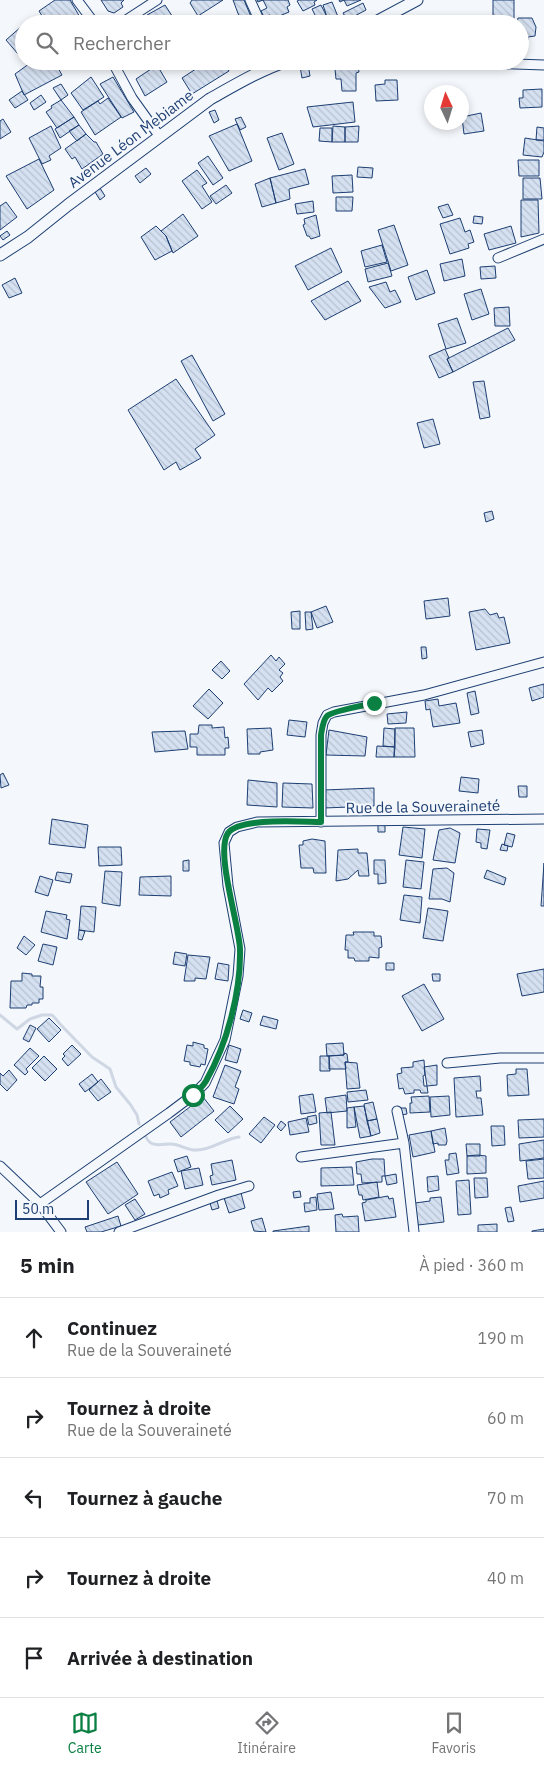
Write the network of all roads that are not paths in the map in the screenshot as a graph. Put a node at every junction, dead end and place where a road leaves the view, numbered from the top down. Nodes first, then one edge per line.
1 (77, 0) edge
2 (156, 0) edge
3 (250, 0) edge
4 (416, 0) edge
5 (88, 15) edge
6 (134, 15) edge
7 (257, 15) edge
8 (388, 15) edge
9 (529, 65) edge
10 (544, 65) edge
11 (117, 70) edge
12 (262, 70) edge
13 (160, 137) junction
14 (544, 239) edge
15 (0, 255) edge
16 (498, 258) dead end
17 (544, 662) edge
18 (544, 819) edge
19 (321, 822) junction
20 (544, 1058) edge
21 (447, 1063) dead end
22 (397, 1111) dead end
23 (404, 1143) junction
24 (301, 1157) dead end
25 (0, 1166) edge
26 (249, 1186) dead end
27 (40, 1204) junction
28 (61, 1232) edge
29 (119, 1232) edge
30 (414, 1232) edge

1 - 5 street
2 - 6 street
3 - 7 street
4 - 8 street
9 - 10 street
11 - 13 street
12 - 13 street, Avenue Léon Mebiame
13 - 15 street, Avenue Léon Mebiame
14 - 16 street
17 - 19 street
18 - 19 street, Rue de la Souveraineté
19 - 27 street, Rue de la Souveraineté
20 - 21 street
22 - 23 street
23 - 24 street
23 - 30 street
25 - 27 street
26 - 29 street
27 - 28 street

